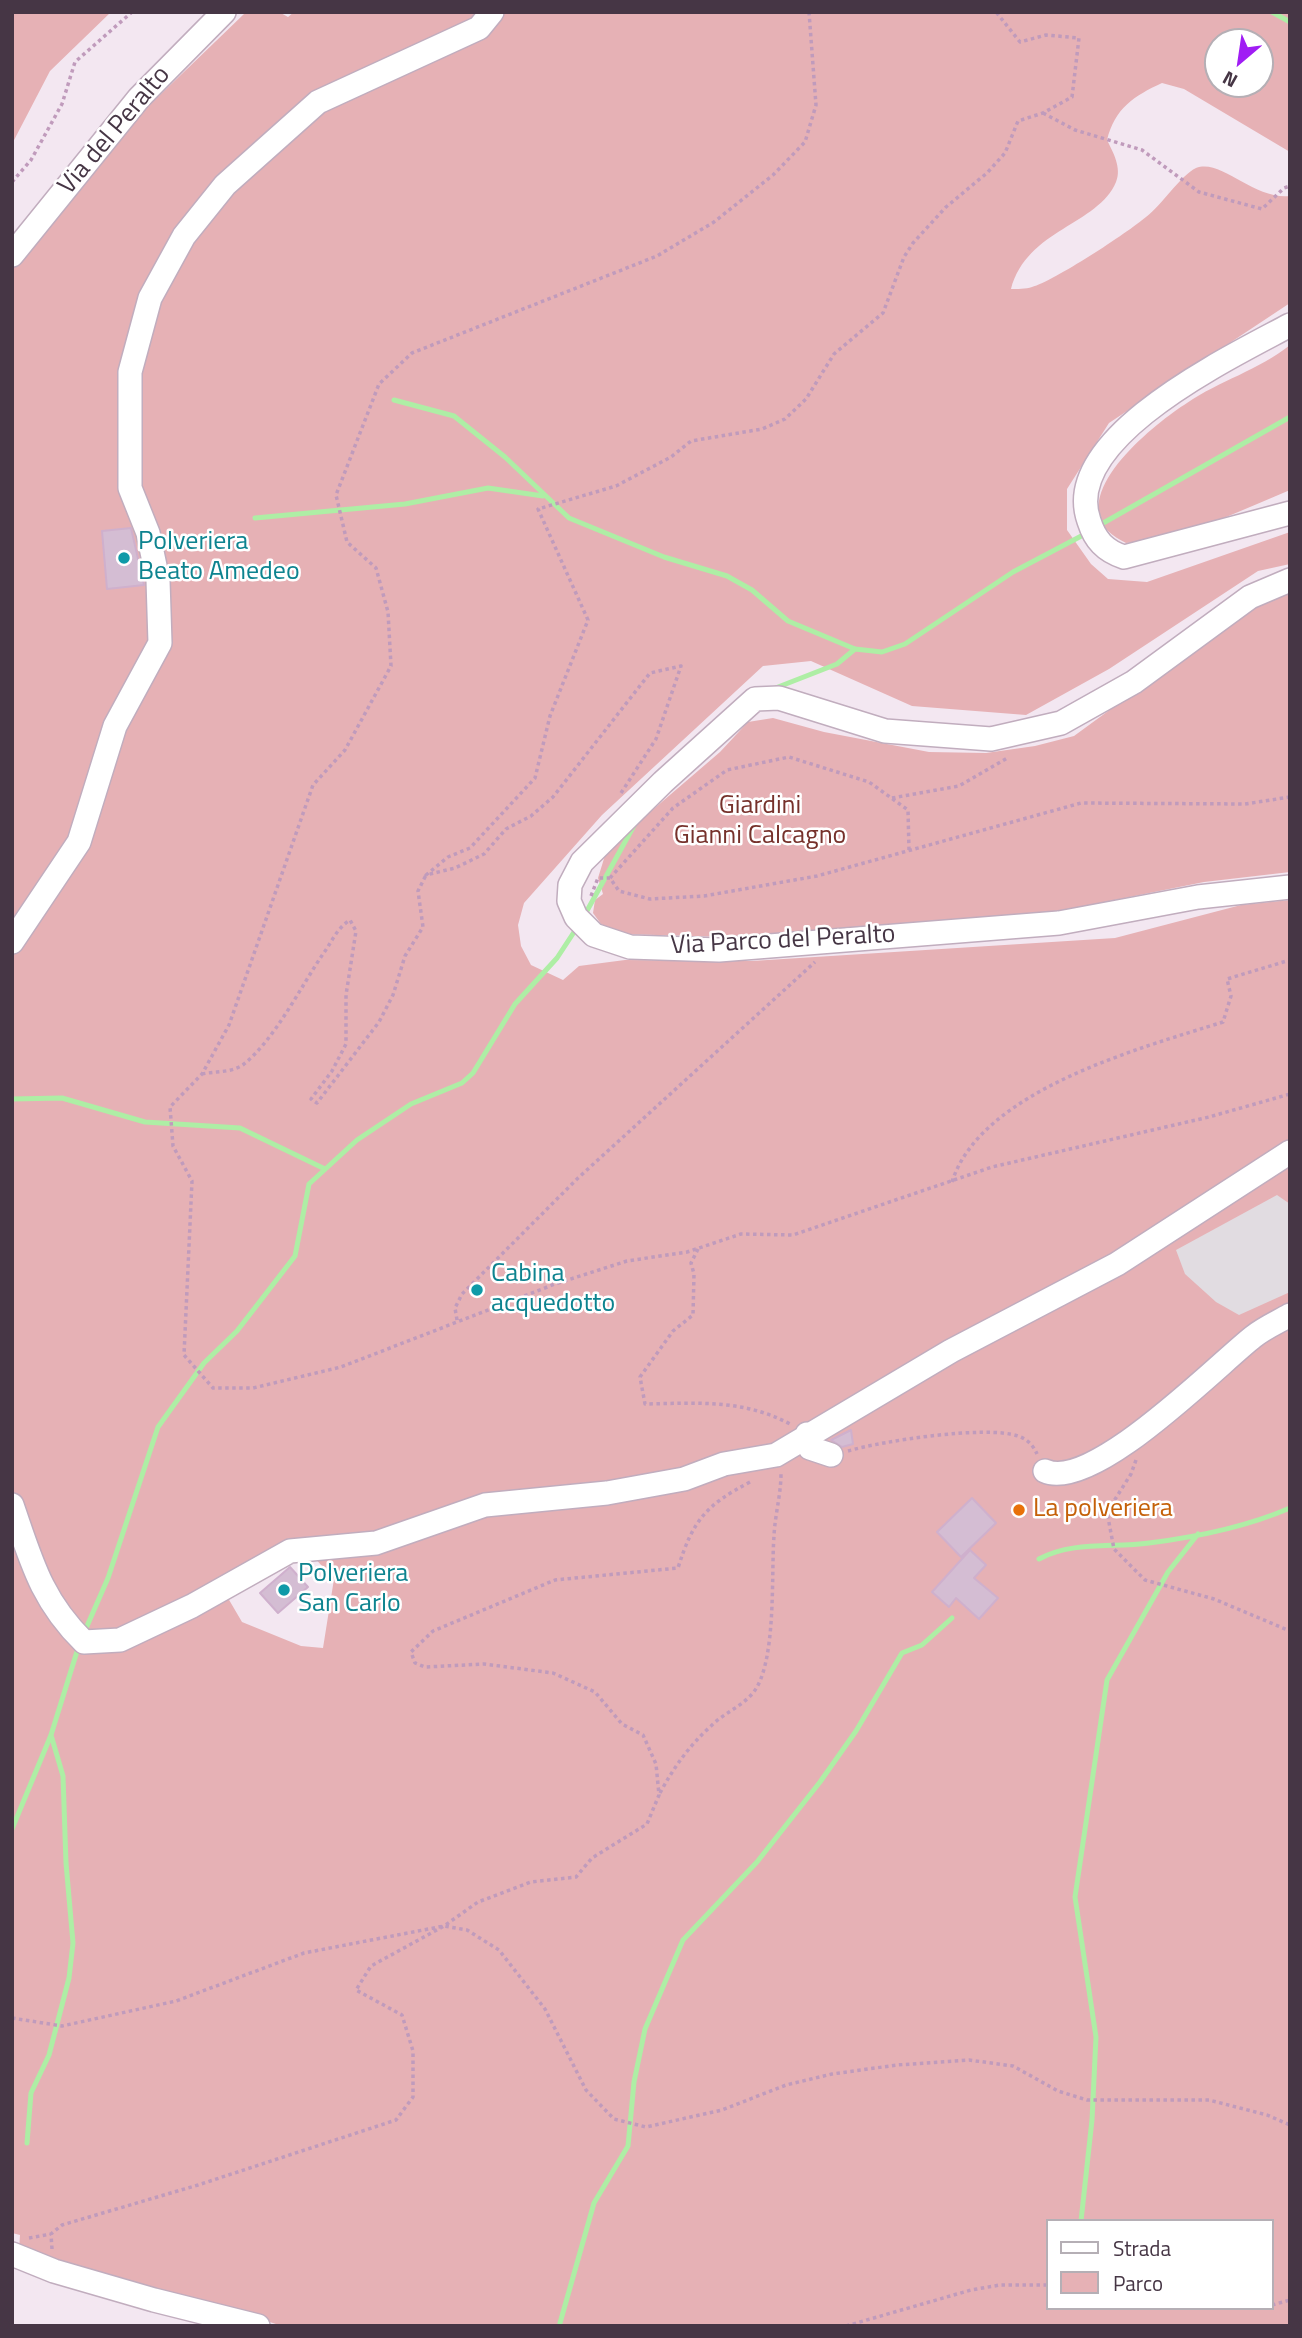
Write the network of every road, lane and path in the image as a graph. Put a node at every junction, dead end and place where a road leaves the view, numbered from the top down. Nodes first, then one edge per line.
1 (132, 12) edge
2 (224, 12) edge
3 (492, 12) edge
4 (808, 12) edge
5 (996, 12) edge
6 (1043, 113) junction
7 (12, 182) edge
8 (1290, 186) edge
9 (12, 255) edge
10 (1290, 325) edge
11 (1290, 513) edge
12 (1290, 580) edge
13 (1012, 755) dead end
14 (1290, 797) edge
15 (891, 798) junction
16 (617, 802) dead end
17 (909, 850) junction
18 (426, 875) junction
19 (610, 878) junction
20 (1290, 887) edge
21 (576, 917) junction
22 (839, 940) junction
23 (12, 942) edge
24 (1290, 960) edge
25 (202, 1074) junction
26 (1290, 1094) edge
27 (1290, 1152) edge
28 (952, 1182) junction
29 (698, 1249) junction
30 (1290, 1315) edge
31 (457, 1320) junction
32 (1145, 1431) junction
33 (807, 1434) junction
34 (831, 1455) joint
35 (781, 1466) dead end
36 (1045, 1471) joint
37 (714, 1504) dead end
38 (12, 1505) edge
39 (1290, 1631) edge
40 (659, 1795) junction
41 (444, 1926) junction
42 (12, 2018) edge
43 (1290, 2125) edge
44 (51, 2234) junction
45 (16, 2246) edge
46 (58, 2255) dead end
47 (1046, 2285) edge
48 (257, 2326) edge
49 (846, 2326) edge

1 - 7 path
2 - 9 street, Via del Peralto
3 - 23 street
4 - 25 path
5 - 6 path
6 - 8 path
6 - 18 path
10 - 11 street
12 - 21 street
13 - 15 path
14 - 17 path
15 - 17 path
15 - 19 path
16 - 18 path
17 - 19 path
18 - 25 path
19 - 21 path
20 - 22 street, Via Parco del Peralto
21 - 22 street, Via Parco del Peralto
22 - 31 path
24 - 28 path
25 - 31 path
26 - 28 path
27 - 33 street
28 - 29 path
29 - 31 path
29 - 33 path
30 - 32 street
32 - 36 street
32 - 39 path
33 - 34 street
33 - 38 street
34 - 36 path
35 - 40 path
37 - 40 path
40 - 41 path
41 - 42 path
41 - 43 path
41 - 44 path
44 - 45 path
44 - 46 path
45 - 48 street
47 - 49 path

